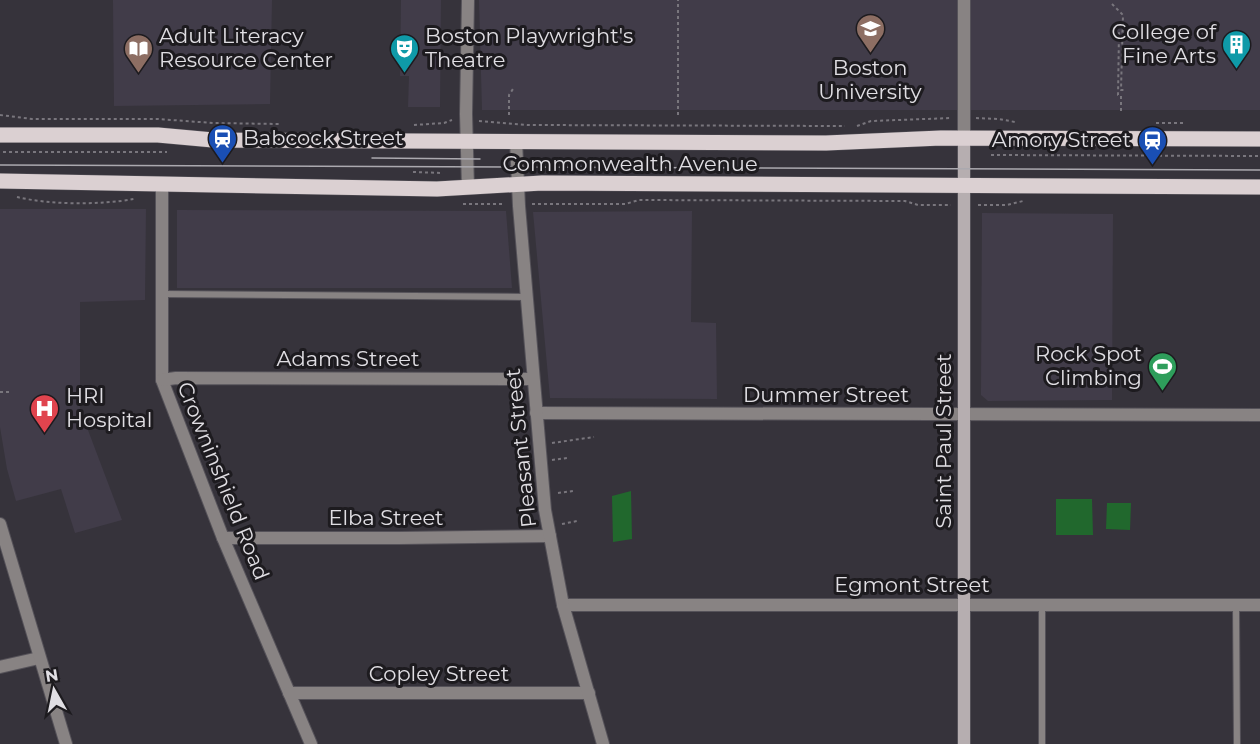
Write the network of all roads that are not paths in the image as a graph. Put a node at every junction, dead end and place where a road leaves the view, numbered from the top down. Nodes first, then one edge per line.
1 (468, 0) edge
2 (964, 0) edge
3 (0, 135) edge
4 (964, 138) junction
5 (1260, 139) edge
6 (468, 141) junction
7 (516, 141) junction
8 (0, 181) edge
9 (162, 183) junction
10 (518, 184) junction
11 (964, 184) junction
12 (1260, 187) edge
13 (468, 188) junction
14 (162, 294) junction
15 (526, 297) junction
16 (533, 379) junction
17 (162, 380) junction
18 (536, 413) junction
19 (964, 415) junction
20 (1260, 415) edge
21 (0, 524) edge
22 (550, 536) junction
23 (223, 538) junction
24 (563, 604) junction
25 (963, 604) junction
26 (1042, 604) junction
27 (1260, 605) edge
28 (1236, 606) junction
29 (39, 658) junction
30 (0, 667) edge
31 (289, 693) junction
32 (589, 693) junction
33 (66, 744) edge
34 (311, 744) edge
35 (603, 744) edge
36 (964, 744) edge
37 (1042, 744) edge
38 (1237, 744) edge

1 - 6 street
2 - 4 street
3 - 6 main road, Commonwealth Avenue
4 - 5 main road, Commonwealth Avenue
4 - 7 main road, Commonwealth Avenue
4 - 11 main road, Saint Paul Street
6 - 7 main road, Commonwealth Avenue
6 - 13 street
7 - 10 street, Pleasant Street
8 - 9 main road, Commonwealth Avenue
9 - 13 main road, Commonwealth Avenue
9 - 14 street, Crowninshield Road
10 - 11 main road, Commonwealth Avenue
10 - 13 main road, Commonwealth Avenue
10 - 15 street, Pleasant Street
11 - 12 main road, Commonwealth Avenue
11 - 19 main road, Saint Paul Street
14 - 15 lane
14 - 17 street, Crowninshield Road
15 - 16 street, Pleasant Street
16 - 17 street, Adams Street
16 - 18 street, Pleasant Street
17 - 23 street, Crowninshield Road
18 - 19 street, Dummer Street
18 - 22 street, Pleasant Street
19 - 20 street, Dummer Street
19 - 25 main road, Saint Paul Street
21 - 29 street
22 - 23 street, Elba Street
22 - 24 street, Pleasant Street
23 - 31 street, Crowninshield Road
24 - 25 street, Egmont Street
24 - 32 street, Pleasant Street
25 - 26 street, Egmont Street
25 - 36 main road, Saint Paul Street
26 - 28 street, Egmont Street
26 - 37 lane
27 - 28 street, Egmont Street
28 - 38 lane
29 - 30 street
29 - 33 street
31 - 32 street, Copley Street
31 - 34 street, Crowninshield Road
32 - 35 street, Pleasant Street

